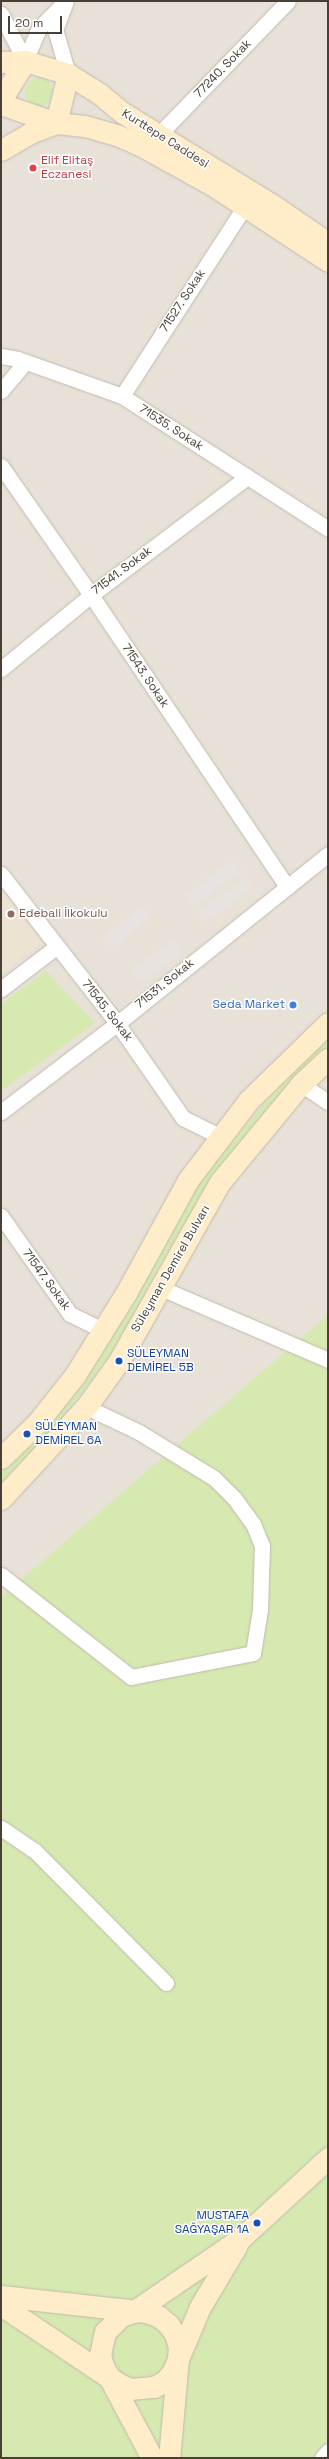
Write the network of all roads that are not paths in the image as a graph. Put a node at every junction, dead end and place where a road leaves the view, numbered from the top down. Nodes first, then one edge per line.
1 (66, 1) edge
2 (288, 1) edge
3 (1, 14) edge
4 (25, 61) junction
5 (1, 62) edge
6 (68, 74) junction
7 (1, 100) edge
8 (1, 104) edge
9 (56, 124) junction
10 (165, 140) junction
11 (1, 150) edge
12 (245, 206) junction
13 (328, 243) edge
14 (328, 261) edge
15 (1, 356) edge
16 (25, 362) junction
17 (1, 391) edge
18 (122, 396) junction
19 (1, 466) edge
20 (247, 477) junction
21 (328, 529) edge
22 (91, 595) junction
23 (1, 669) edge
24 (328, 854) edge
25 (1, 874) edge
26 (287, 887) junction
27 (56, 948) junction
28 (1, 989) edge
29 (117, 1023) junction
30 (328, 1024) edge
31 (328, 1059) edge
32 (301, 1084) junction
33 (328, 1102) edge
34 (1, 1112) edge
35 (221, 1137) junction
36 (1, 1216) edge
37 (161, 1288) junction
38 (103, 1330) junction
39 (328, 1360) edge
40 (86, 1407) junction
41 (1, 1458) edge
42 (1, 1499) edge
43 (1, 1575) edge
44 (1, 1828) edge
45 (166, 1983) dead end
46 (328, 2158) edge
47 (240, 2239) junction
48 (1, 2296) edge
49 (1, 2305) edge
50 (132, 2312) junction
51 (178, 2360) junction
52 (109, 2376) junction
53 (328, 2452) edge
54 (152, 2458) edge
55 (169, 2458) edge
56 (322, 2458) edge

1 - 4 street
1 - 6 street
2 - 10 street, 77240. Sokak
3 - 4 street
4 - 5 main road
4 - 6 main road, Kurttepe Caddesi
4 - 7 main road
6 - 9 main road
6 - 10 main road, Kurttepe Caddesi
8 - 9 main road
9 - 11 main road
9 - 12 main road, Kurttepe Caddesi
10 - 13 main road, Kurttepe Caddesi
12 - 14 main road, Kurttepe Caddesi
12 - 18 street, 71527. Sokak
15 - 16 street, 71535. Sokak
16 - 17 street
16 - 18 street, 71535. Sokak
18 - 20 street, 71535. Sokak
19 - 22 street, 71543. Sokak
20 - 21 street, 71535. Sokak
20 - 22 street, 71541. Sokak
22 - 23 street, 71541. Sokak
22 - 26 street, 71543. Sokak
24 - 26 street, 71531. Sokak
25 - 27 street, 71545. Sokak
26 - 29 street, 71531. Sokak
27 - 28 street
27 - 29 street, 71545. Sokak
29 - 34 street, 71531. Sokak
29 - 35 street, 71545. Sokak
30 - 35 main road
31 - 32 main road, Süleyman Demirel Bulvarı
32 - 33 street
32 - 37 main road, Süleyman Demirel Bulvarı
35 - 38 main road
36 - 38 street, 71547. Sokak
37 - 39 street
37 - 40 main road, Süleyman Demirel Bulvarı
38 - 41 main road
40 - 42 main road, Süleyman Demirel Bulvarı
40 - 43 street
44 - 45 street
46 - 47 main road
47 - 50 main road
47 - 51 main road
48 - 50 main road
49 - 52 main road
50 - 51 main road
50 - 52 main road
51 - 52 main road
51 - 55 main road
52 - 54 main road
53 - 56 street

